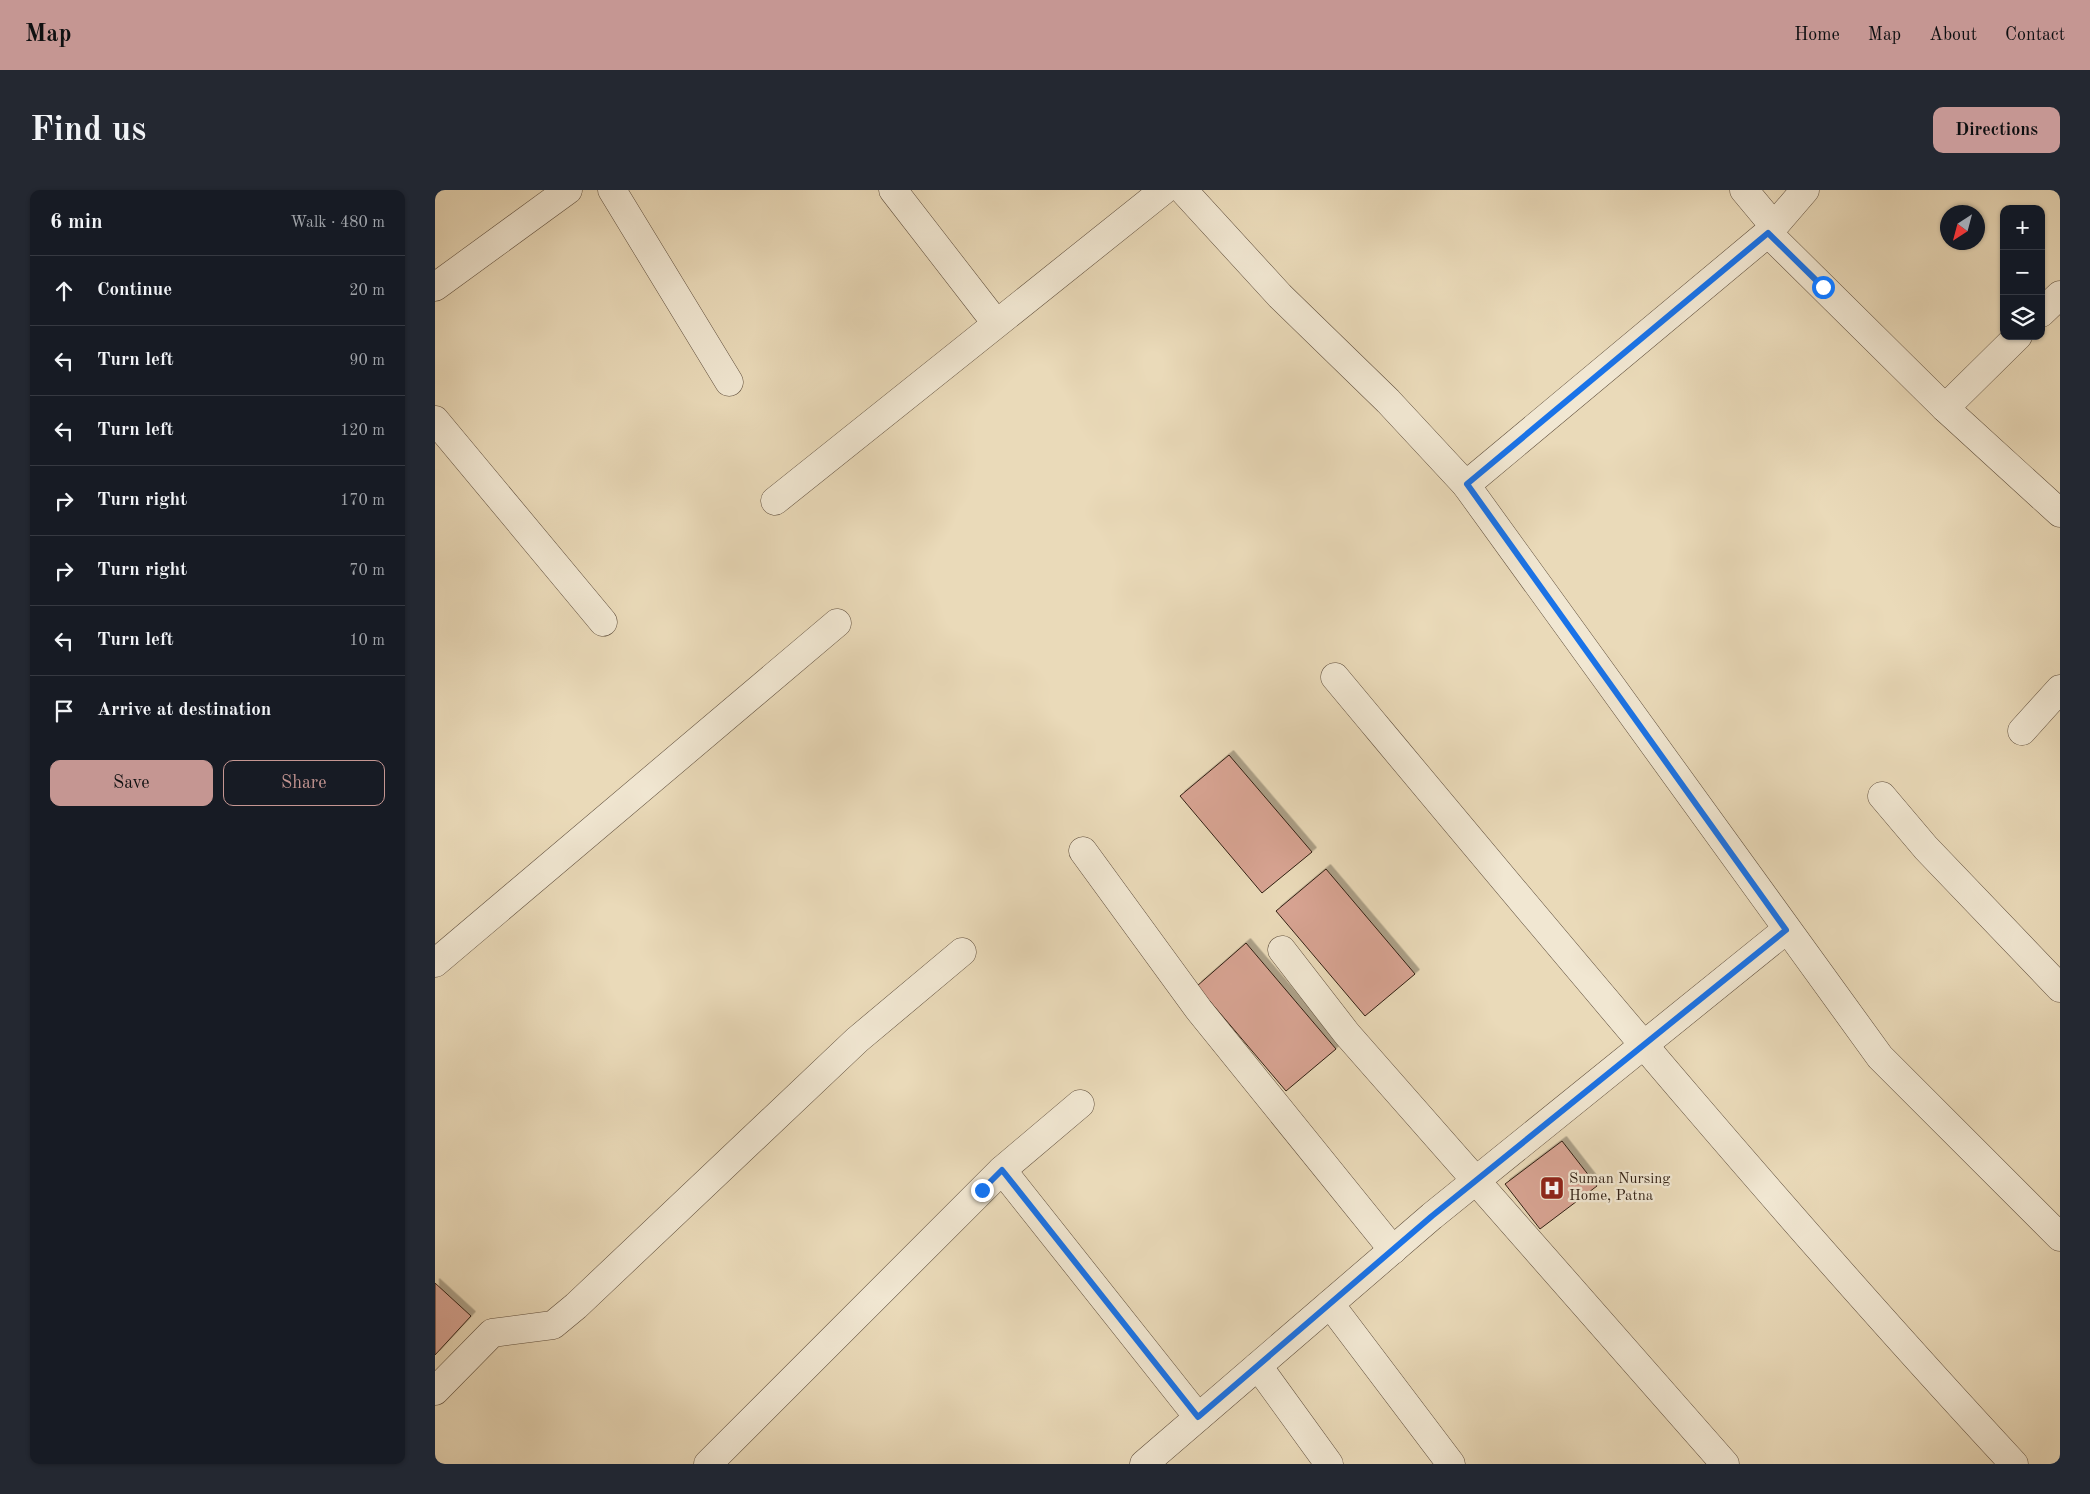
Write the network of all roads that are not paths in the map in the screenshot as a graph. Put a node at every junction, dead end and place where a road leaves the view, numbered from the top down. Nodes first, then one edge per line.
1 (568, 190) edge
2 (612, 190) edge
3 (893, 190) edge
4 (1164, 190) edge
5 (1183, 190) edge
6 (1744, 190) edge
7 (1805, 190) edge
8 (1771, 229) junction
9 (435, 287) edge
10 (2060, 295) edge
11 (2045, 309) edge
12 (996, 322) junction
13 (2014, 340) edge
14 (729, 382) dead end
15 (1945, 408) junction
16 (435, 420) edge
17 (1467, 484) junction
18 (775, 501) dead end
19 (2060, 513) edge
20 (603, 622) dead end
21 (837, 623) dead end
22 (1335, 677) dead end
23 (2060, 689) edge
24 (2022, 731) dead end
25 (1882, 796) dead end
26 (1083, 851) dead end
27 (1786, 930) junction
28 (1282, 950) dead end
29 (962, 952) dead end
30 (435, 963) edge
31 (2060, 988) edge
32 (1643, 1046) junction
33 (1080, 1104) dead end
34 (1002, 1170) junction
35 (1476, 1181) junction
36 (2060, 1237) edge
37 (1393, 1250) junction
38 (1330, 1304) junction
39 (1258, 1366) junction
40 (435, 1391) edge
41 (1198, 1417) junction
42 (708, 1464) edge
43 (1144, 1464) edge
44 (1329, 1464) edge
45 (1451, 1464) edge
46 (1725, 1464) edge
47 (2014, 1464) edge

1 - 9 street
2 - 14 street
3 - 12 street
4 - 12 street
5 - 17 street
6 - 8 street
7 - 8 street
8 - 15 street
8 - 17 street
10 - 11 street
12 - 18 street
13 - 15 street
15 - 19 street
16 - 20 street
17 - 27 street
21 - 30 street
22 - 32 street
23 - 24 street
25 - 31 street
26 - 37 street
27 - 32 street
27 - 36 street
28 - 35 street
29 - 40 street
32 - 35 street
32 - 47 street
33 - 34 street
34 - 41 street
34 - 42 street
35 - 37 street
35 - 46 street
37 - 38 street
38 - 39 street
38 - 45 street
39 - 41 street
39 - 44 street
41 - 43 street

